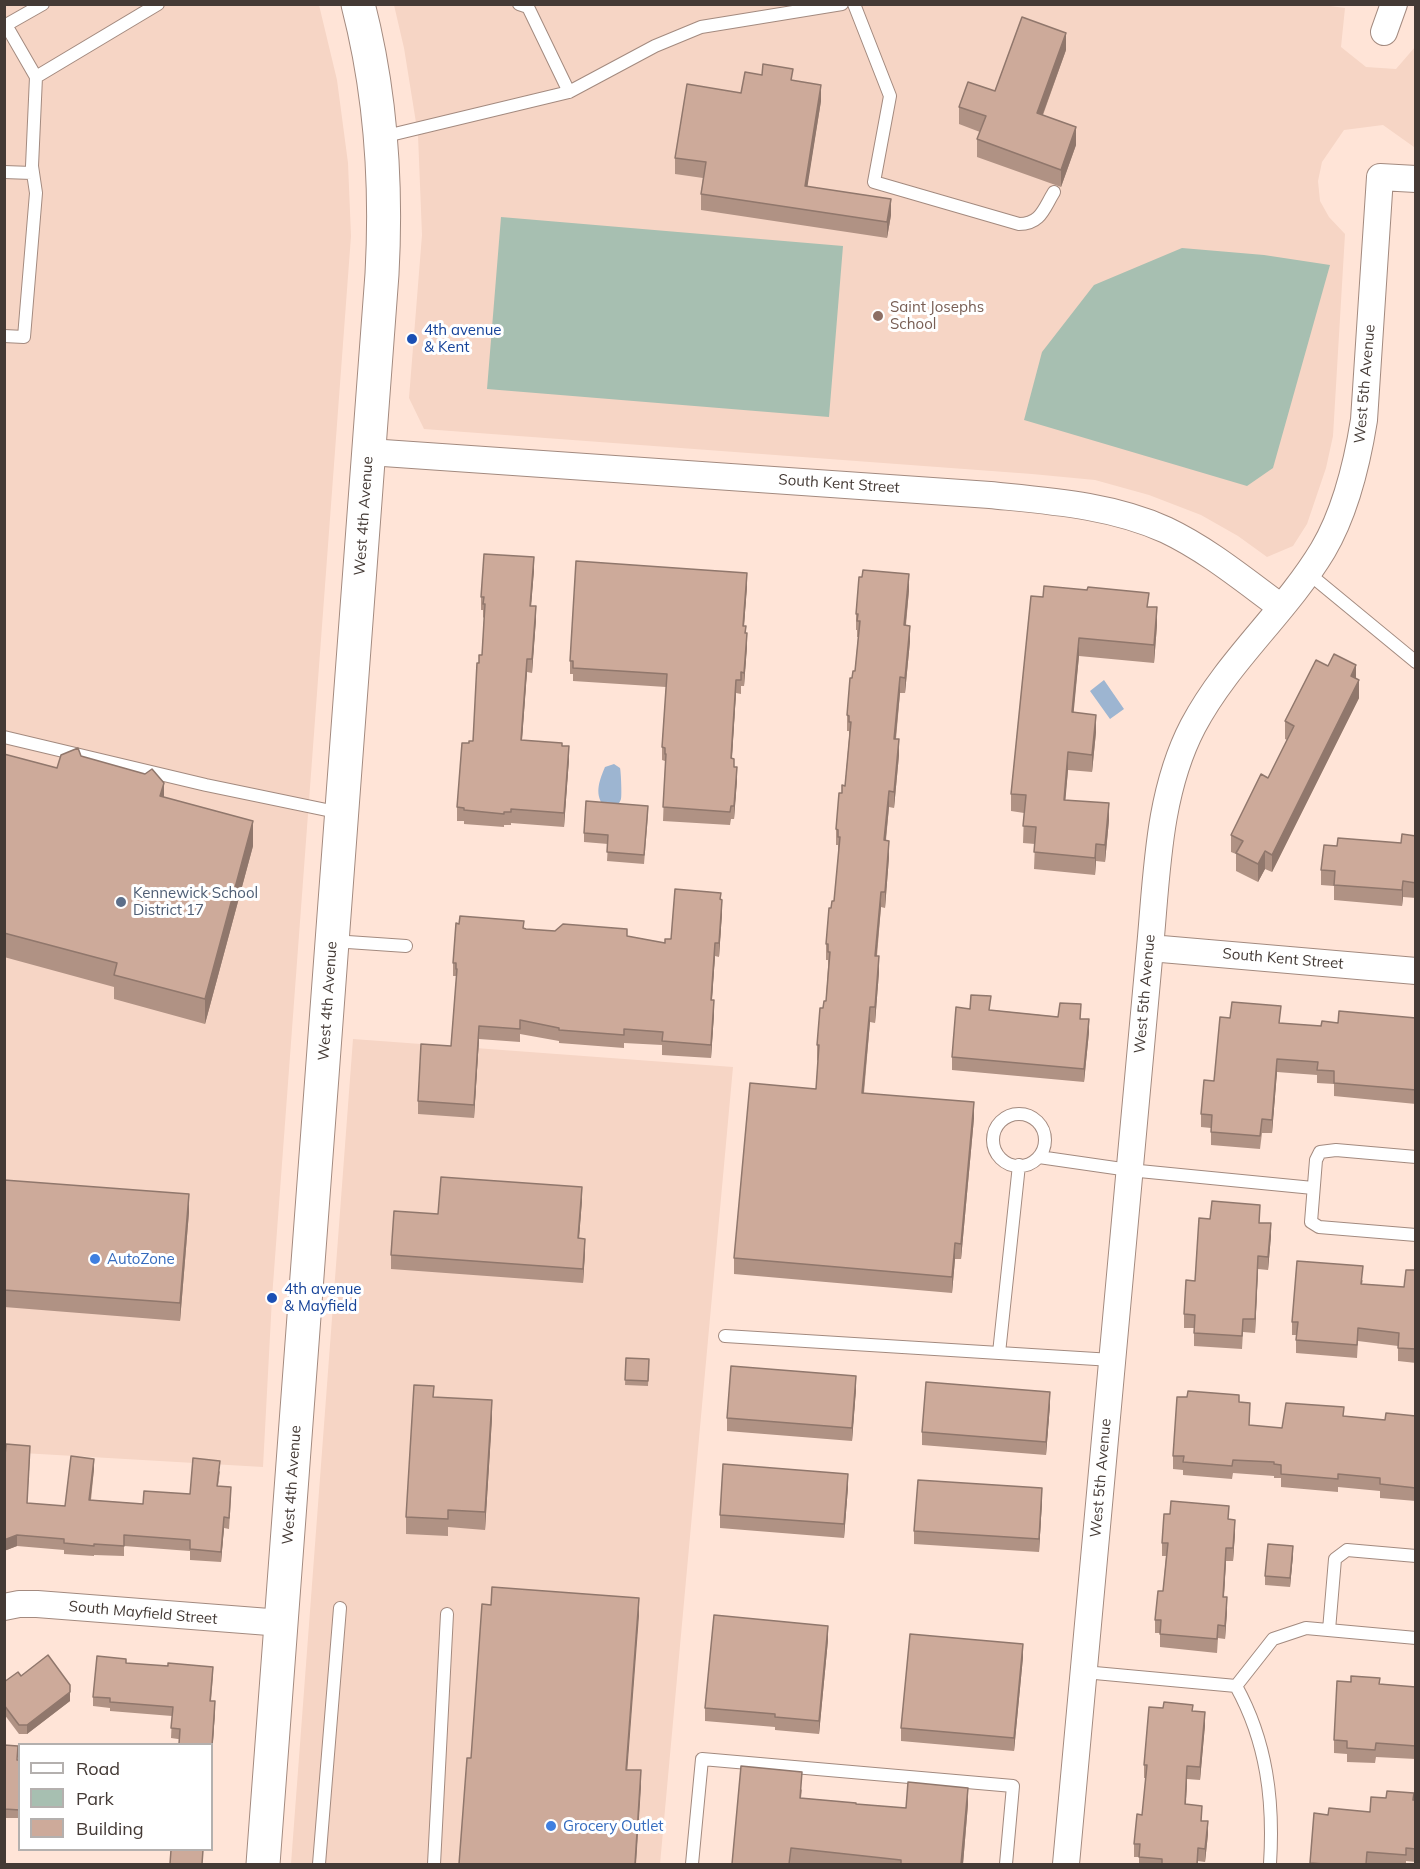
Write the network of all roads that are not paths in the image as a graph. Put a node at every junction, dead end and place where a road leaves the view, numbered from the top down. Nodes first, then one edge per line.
1 (43, 4) edge
2 (158, 4) edge
3 (358, 4) edge
4 (842, 4) edge
5 (854, 4) edge
6 (1394, 4) edge
7 (527, 6) edge
8 (1384, 32) dead end
9 (36, 77) junction
10 (569, 92) junction
11 (381, 137) junction
12 (4, 172) edge
13 (32, 173) junction
14 (1416, 179) edge
15 (1054, 192) edge
16 (4, 336) edge
17 (369, 452) junction
18 (1308, 573) junction
19 (1281, 608) junction
20 (1416, 662) edge
21 (4, 737) edge
22 (342, 813) junction
23 (333, 941) junction
24 (406, 946) dead end
25 (1150, 948) junction
26 (1416, 971) edge
27 (1039, 1157) junction
28 (1416, 1157) edge
29 (1018, 1166) junction
30 (1129, 1170) junction
31 (1313, 1188) junction
32 (1416, 1235) edge
33 (725, 1336) dead end
34 (999, 1353) junction
35 (1112, 1360) junction
36 (1416, 1556) edge
37 (4, 1607) edge
38 (340, 1608) dead end
39 (447, 1614) dead end
40 (282, 1623) junction
41 (1329, 1630) junction
42 (1416, 1638) edge
43 (1084, 1672) junction
44 (1236, 1686) junction
45 (263, 1864) edge
46 (319, 1864) edge
47 (434, 1864) edge
48 (692, 1864) edge
49 (1006, 1864) edge
50 (1066, 1864) edge
51 (1270, 1864) edge

1 - 9 lane
2 - 9 lane
3 - 11 main road, West 4th Avenue
4 - 10 lane
5 - 15 lane
6 - 8 street
7 - 10 lane
9 - 13 lane
10 - 11 lane
11 - 17 main road, West 4th Avenue
12 - 13 lane
13 - 16 lane
14 - 18 street, West 5th Avenue
17 - 19 street, South Kent Street
17 - 22 main road, West 4th Avenue
18 - 19 street, West 5th Avenue
18 - 20 lane
19 - 25 street, West 5th Avenue
21 - 22 lane
22 - 23 main road, West 4th Avenue
23 - 24 lane
23 - 40 main road, West 4th Avenue
25 - 26 street, South Kent Street
25 - 30 street, West 5th Avenue
27 - 29 lane
27 - 29 lane
27 - 30 lane
28 - 31 lane
29 - 34 lane
30 - 31 lane
30 - 35 street, West 5th Avenue
31 - 32 lane
33 - 34 lane
34 - 35 lane
35 - 43 street, West 5th Avenue
36 - 41 lane
37 - 40 street, South Mayfield Street
38 - 46 lane
39 - 47 lane
40 - 45 main road, West 4th Avenue
41 - 42 lane
41 - 44 lane
43 - 44 lane
43 - 50 street, West 5th Avenue
44 - 51 lane
48 - 49 lane

